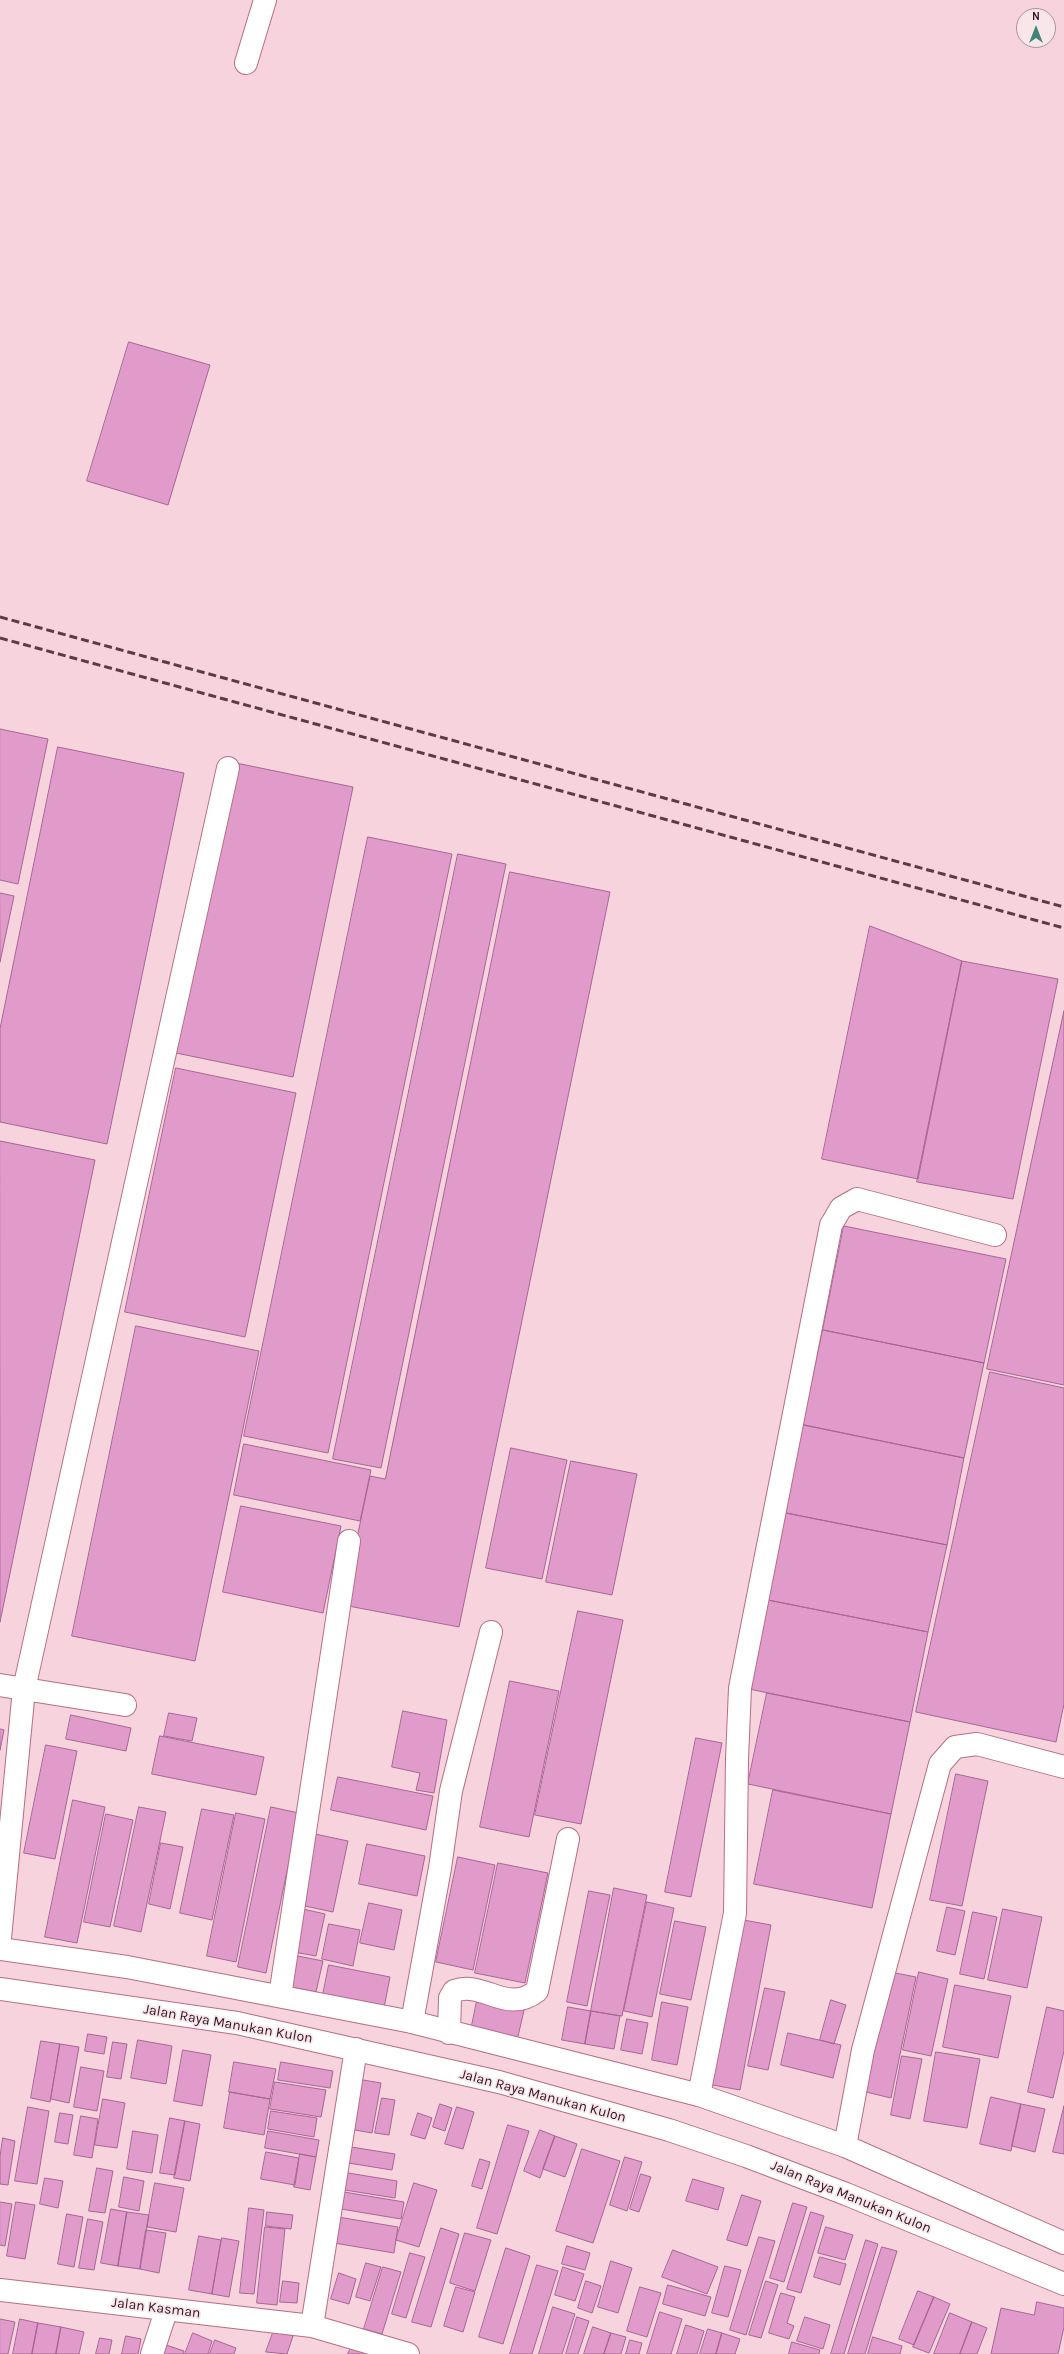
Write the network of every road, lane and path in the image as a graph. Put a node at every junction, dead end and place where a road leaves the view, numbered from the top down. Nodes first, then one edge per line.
1 (265, 0) edge
2 (246, 63) dead end
3 (228, 768) dead end
4 (995, 1234) dead end
5 (349, 1541) dead end
6 (491, 1632) dead end
7 (0, 1685) edge
8 (24, 1689) junction
9 (125, 1704) dead end
10 (1064, 1767) edge
11 (568, 1839) dead end
12 (0, 1938) edge
13 (0, 1949) edge
14 (0, 1989) edge
15 (280, 1996) junction
16 (412, 2022) junction
17 (449, 2033) junction
18 (356, 2049) junction
19 (699, 2094) junction
20 (845, 2146) junction
21 (1064, 2242) edge
22 (1064, 2284) edge
23 (0, 2290) edge
24 (166, 2311) junction
25 (312, 2326) junction
26 (152, 2354) edge
27 (408, 2354) edge

1 - 2 main road
3 - 8 main road
4 - 19 main road
5 - 15 main road
6 - 16 main road
7 - 8 main road
8 - 9 main road
8 - 12 main road
10 - 20 main road
11 - 17 main road
13 - 15 main road
14 - 18 main road, Jalan Raya Manukan Kulon
15 - 16 main road
16 - 17 main road
17 - 19 main road
18 - 22 main road, Jalan Raya Manukan Kulon
18 - 25 main road
19 - 20 main road
20 - 21 main road
23 - 24 main road, Jalan Kasman
24 - 25 main road, Jalan Kasman
24 - 26 main road
25 - 27 main road, Jalan Kasman

